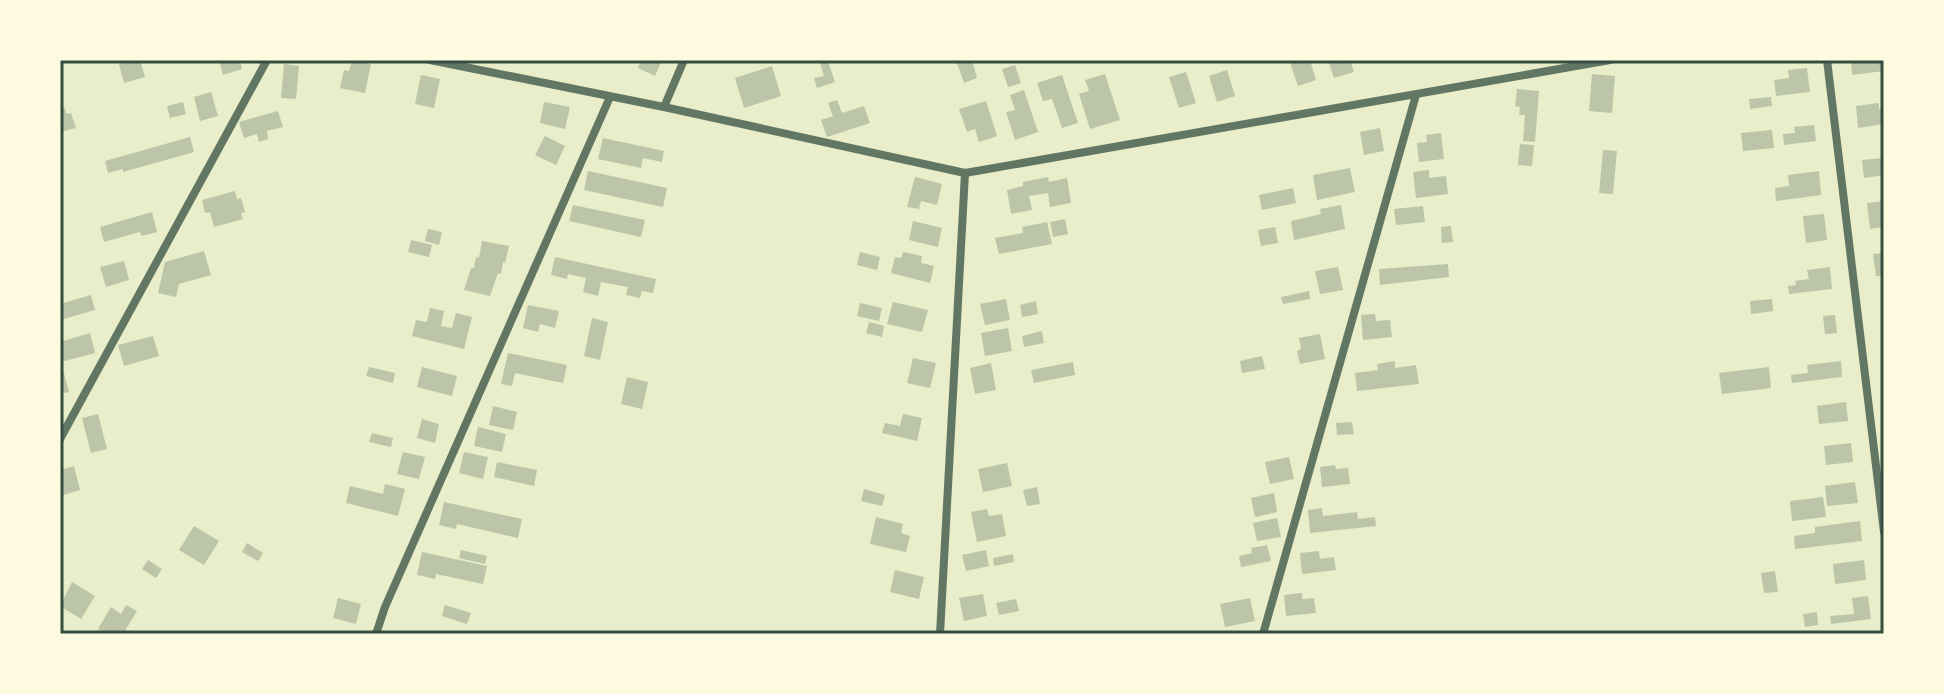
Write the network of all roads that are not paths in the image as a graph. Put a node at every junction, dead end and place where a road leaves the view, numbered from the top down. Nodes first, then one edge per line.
1 (267, 60) edge
2 (430, 60) edge
3 (684, 60) edge
4 (1610, 60) edge
5 (1827, 60) edge
6 (1416, 95) junction
7 (610, 97) junction
8 (664, 107) junction
9 (965, 173) junction
10 (60, 439) edge
11 (1884, 532) edge
12 (376, 634) edge
13 (940, 634) edge
14 (1263, 634) edge

1 - 10 street
2 - 7 street
3 - 8 street
4 - 6 street
5 - 11 street
6 - 9 street
6 - 14 street
7 - 8 street
7 - 12 street
8 - 9 street
9 - 13 street

